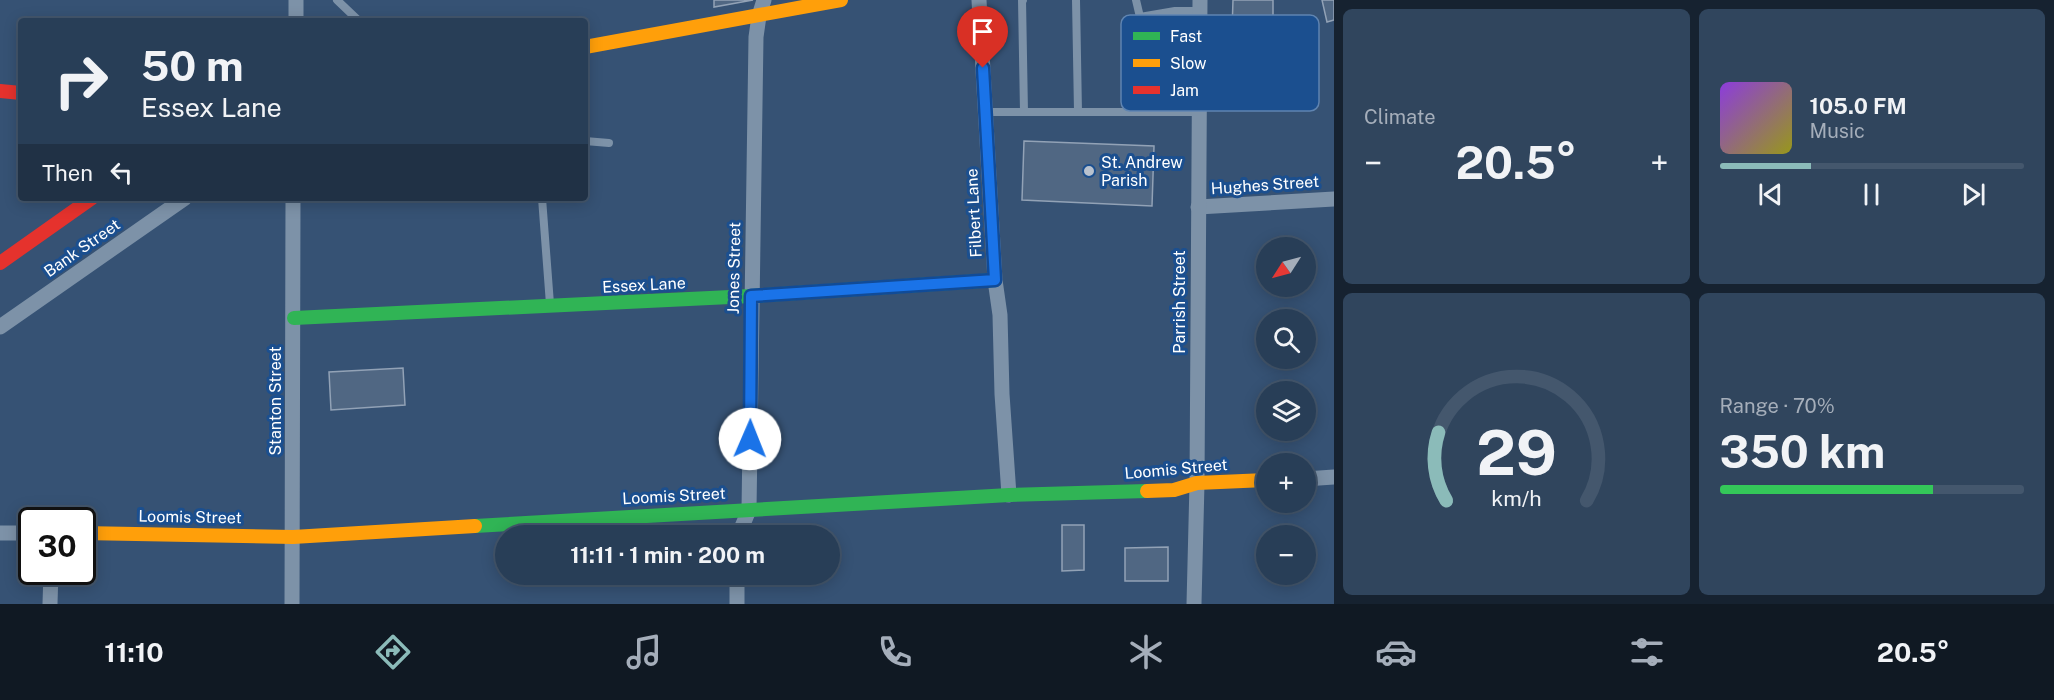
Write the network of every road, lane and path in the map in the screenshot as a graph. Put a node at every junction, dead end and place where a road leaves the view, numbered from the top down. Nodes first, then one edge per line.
1 (296, 0) edge
2 (338, 0) edge
3 (765, 0) edge
4 (841, 0) edge
5 (980, 0) edge
6 (1023, 0) edge
7 (1077, 0) edge
8 (1136, 0) edge
9 (1173, 0) edge
10 (1199, 5) edge
11 (1175, 11) junction
12 (1140, 15) edge
13 (1152, 15) edge
14 (759, 16) junction
15 (296, 18) edge
16 (356, 18) edge
17 (588, 46) edge
18 (0, 91) edge
19 (18, 93) edge
20 (986, 112) junction
21 (1024, 112) junction
22 (1078, 112) junction
23 (1198, 112) joint
24 (588, 141) edge
25 (609, 143) dead end
26 (1334, 199) edge
27 (88, 201) edge
28 (181, 201) edge
29 (293, 201) edge
30 (542, 201) edge
31 (1198, 207) junction
32 (0, 263) edge
33 (995, 280) junction
34 (751, 296) junction
35 (550, 305) junction
36 (294, 318) junction
37 (0, 327) edge
38 (1334, 477) edge
39 (1316, 478) edge
40 (1256, 480) edge
41 (1197, 483) junction
42 (1009, 495) junction
43 (749, 510) junction
44 (743, 525) edge
45 (0, 533) edge
46 (18, 533) edge
47 (96, 533) edge
48 (293, 537) junction
49 (51, 585) edge
50 (737, 585) edge
51 (51, 604) edge
52 (292, 604) edge
53 (737, 604) edge
54 (1194, 604) edge

1 - 15 street
2 - 16 lane
3 - 14 street, Jones Street
4 - 14 street
5 - 20 street, Filbert Lane
6 - 21 lane
7 - 22 lane
8 - 12 lane
9 - 11 lane
10 - 11 lane
11 - 13 lane
14 - 17 street
14 - 34 street, Jones Street
18 - 19 street
20 - 21 lane
20 - 33 street, Filbert Lane
21 - 22 lane
22 - 23 lane
23 - 31 street, Parrish Street
24 - 25 lane
26 - 31 street, Hughes Street
27 - 32 street
28 - 37 street, Bank Street
29 - 36 street, Stanton Street
30 - 35 lane
31 - 41 street, Parrish Street
33 - 34 street, Essex Lane
33 - 42 street, Filbert Lane
34 - 35 street, Essex Lane
34 - 43 street, Jones Street
35 - 36 street, Essex Lane
36 - 48 street, Stanton Street
38 - 39 street
40 - 41 street, Loomis Street
41 - 42 street, Loomis Street
41 - 54 street, Parrish Street
42 - 43 street, Loomis Street
43 - 44 street, Jones Street
43 - 48 street, Loomis Street
45 - 46 street
47 - 48 street, Loomis Street
48 - 52 street, Stanton Street
49 - 51 street
50 - 53 street

